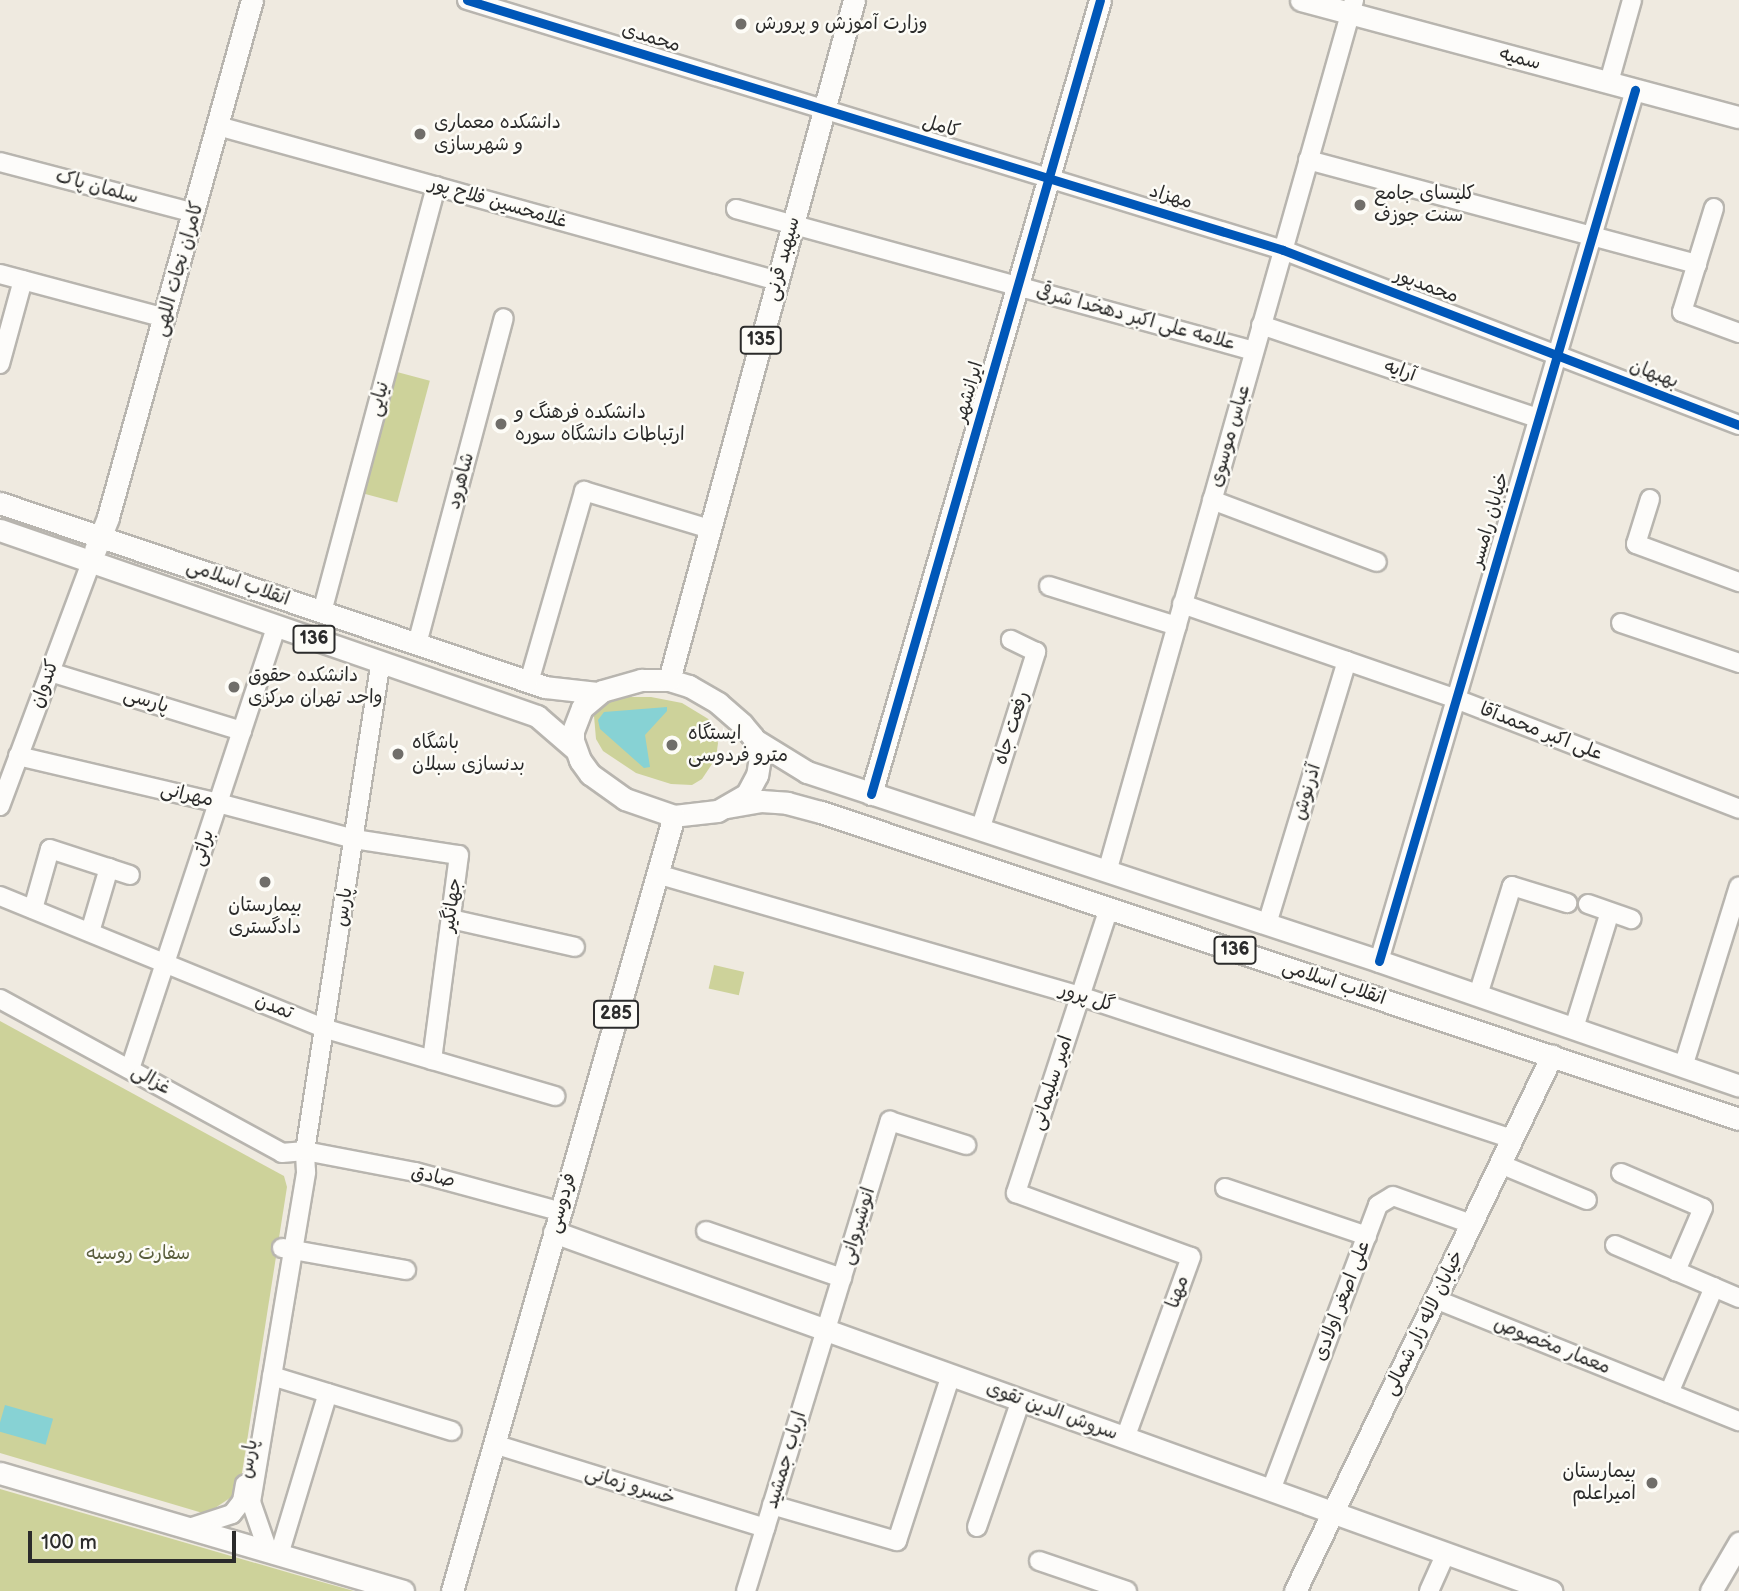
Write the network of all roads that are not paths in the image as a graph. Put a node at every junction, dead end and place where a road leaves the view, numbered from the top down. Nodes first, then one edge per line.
1 (252, 0) edge
2 (467, 0) edge
3 (854, 0) edge
4 (1100, 0) edge
5 (1301, 0) edge
6 (1632, 0) edge
7 (497, 4) edge
8 (1352, 7) edge
9 (1609, 82) junction
10 (1635, 90) junction
11 (824, 110) junction
12 (1739, 117) edge
13 (218, 126) junction
14 (1308, 160) junction
15 (0, 162) edge
16 (1048, 178) junction
17 (436, 186) junction
18 (1714, 208) dead end
19 (736, 209) dead end
20 (194, 213) junction
21 (793, 224) junction
22 (1592, 236) junction
23 (1283, 250) junction
24 (1697, 264) junction
25 (0, 274) edge
26 (23, 281) junction
27 (778, 281) junction
28 (1017, 286) junction
29 (165, 318) junction
30 (503, 318) dead end
31 (1261, 325) junction
32 (1739, 333) edge
33 (1254, 351) junction
34 (1557, 355) junction
35 (0, 364) edge
36 (1538, 418) junction
37 (1739, 425) edge
38 (1650, 499) dead end
39 (1212, 500) junction
40 (0, 503) edge
41 (710, 529) junction
42 (0, 532) edge
43 (100, 537) junction
44 (91, 562) junction
45 (1377, 562) dead end
46 (1739, 582) edge
47 (1049, 586) dead end
48 (1182, 604) junction
49 (322, 612) junction
50 (1621, 623) dead end
51 (1177, 626) junction
52 (276, 627) junction
53 (1011, 640) dead end
54 (417, 644) junction
55 (1347, 661) junction
56 (381, 662) junction
57 (1739, 663) edge
58 (50, 672) junction
59 (669, 680) junction
60 (529, 681) junction
61 (598, 693) junction
62 (1456, 699) junction
63 (242, 731) junction
64 (755, 740) junction
65 (574, 748) junction
66 (19, 756) junction
67 (871, 794) junction
68 (218, 803) junction
69 (0, 806) edge
70 (727, 807) junction
71 (1739, 809) edge
72 (674, 816) junction
73 (980, 830) junction
74 (354, 839) junction
75 (109, 868) junction
76 (1107, 872) junction
77 (657, 874) junction
78 (130, 875) dead end
79 (1739, 887) edge
80 (0, 896) edge
81 (1567, 904) dead end
82 (1588, 904) dead end
83 (1109, 908) junction
84 (33, 909) junction
85 (1610, 912) junction
86 (451, 919) junction
87 (1631, 919) dead end
88 (1267, 924) junction
89 (90, 932) junction
90 (575, 947) dead end
91 (1379, 961) junction
92 (165, 963) junction
93 (1478, 995) junction
94 (1080, 996) junction
95 (0, 999) edge
96 (1574, 1028) junction
97 (326, 1029) junction
98 (1552, 1055) junction
99 (432, 1060) junction
100 (1684, 1067) junction
101 (130, 1069) junction
102 (1739, 1086) edge
103 (555, 1096) dead end
104 (1739, 1119) edge
105 (1512, 1139) junction
106 (966, 1145) dead end
107 (305, 1151) junction
108 (1500, 1164) junction
109 (1621, 1173) dead end
110 (1225, 1188) dead end
111 (1587, 1200) dead end
112 (1040, 1202) joint
113 (556, 1222) junction
114 (1471, 1224) junction
115 (706, 1231) dead end
116 (1367, 1236) junction
117 (1615, 1245) dead end
118 (288, 1249) junction
119 (406, 1270) dead end
120 (1676, 1271) junction
121 (842, 1278) junction
122 (1714, 1287) junction
123 (1739, 1298) edge
124 (1435, 1299) junction
125 (826, 1330) junction
126 (951, 1375) junction
127 (272, 1376) junction
128 (328, 1393) junction
129 (1668, 1393) junction
130 (1021, 1400) junction
131 (1739, 1421) edge
132 (452, 1431) dead end
133 (1125, 1438) junction
134 (494, 1444) junction
135 (0, 1472) edge
136 (1271, 1490) junction
137 (247, 1502) junction
138 (772, 1505) junction
139 (1332, 1512) junction
140 (976, 1527) dead end
141 (189, 1528) junction
142 (765, 1528) junction
143 (1739, 1543) edge
144 (273, 1553) junction
145 (1446, 1553) junction
146 (1039, 1561) dead end
147 (403, 1591) edge
148 (452, 1591) edge
149 (746, 1591) edge
150 (1127, 1591) edge
151 (1295, 1591) edge
152 (1429, 1591) edge
153 (1551, 1591) edge
154 (1711, 1591) edge

1 - 13 main road, کامران نجات اللهی
2 - 7 street, محمدی
3 - 11 main road, سپهبد قرنی / 135
4 - 16 main road, ایرانشهر
5 - 8 main road, سمیه
6 - 9 street
7 - 11 street, محمدی
8 - 9 main road, سمیه
8 - 14 street, عباس موسوی
9 - 10 main road, سمیه
10 - 12 main road, سمیه
10 - 22 street, خیابان رامسر
11 - 16 street, کامل
11 - 21 main road, سپهبد قرنی / 135
13 - 17 street, غلامحسین فلاح‌ پور
13 - 20 main road, کامران نجات اللهی
14 - 22 street
14 - 23 street, عباس موسوی
15 - 20 street, سلمان پاک
16 - 23 street, مهزاد
16 - 28 main road, ایرانشهر
17 - 27 street, غلامحسین فلاح‌ پور
17 - 49 street, نیایی
18 - 24 street
19 - 21 street, علامه علی اکبر دهخدا شرقی
20 - 29 main road, کامران نجات اللهی
21 - 27 main road, سپهبد قرنی / 135
21 - 28 street, علامه علی اکبر دهخدا شرقی
22 - 24 street
22 - 34 street, خیابان رامسر
23 - 31 street, عباس موسوی
23 - 34 street, محمدپور
24 - 32 street
25 - 26 street
26 - 29 street
26 - 35 street
27 - 41 main road, سپهبد قرنی / 135
28 - 33 street, علامه علی اکبر دهخدا شرقی
28 - 67 main road, ایرانشهر
29 - 43 main road, کامران نجات اللهی
30 - 54 street, شاهرود
31 - 33 street, عباس موسوی
31 - 36 street, آرایه
33 - 39 street, عباس موسوی
34 - 36 street, خیابان رامسر
34 - 37 street, بهبهان
36 - 62 street, خیابان رامسر
38 - 46 street
39 - 45 street
39 - 48 street, عباس موسوی
40 - 43 main road, انقلاب اسلامی / 136
41 - 59 main road, سپهبد قرنی / 135
41 - 60 street
42 - 44 main road, انقلاب اسلامی / 136
43 - 44 main road, کامران نجات اللهی
43 - 49 main road, انقلاب اسلامی / 136
44 - 52 main road, انقلاب اسلامی / 136
44 - 58 street, کندوان
47 - 51 street
48 - 51 street, عباس موسوی
48 - 55 street, علی اکبر محمدآقا
49 - 54 main road, انقلاب اسلامی / 136
50 - 57 street
51 - 76 street, عباس موسوی
52 - 56 main road, انقلاب اسلامی / 136
52 - 63 street, براتی
53 - 73 street, رفعت جاه
54 - 60 main road, انقلاب اسلامی / 136
55 - 62 street, علی اکبر محمدآقا
55 - 88 street, آذرنوش
56 - 65 main road, انقلاب اسلامی / 136
56 - 74 street, پارس
58 - 63 street, پارسی
58 - 66 street, کندوان
59 - 61 main road
59 - 64 main road
60 - 61 main road, انقلاب اسلامی / 136
61 - 65 main road
62 - 71 street, علی اکبر محمدآقا
62 - 91 street, خیابان رامسر
63 - 68 street, براتی
64 - 67 main road, انقلاب اسلامی / 136
64 - 70 main road
65 - 72 main road
66 - 68 street, مهرانی
66 - 69 street, کندوان
67 - 73 main road, انقلاب اسلامی / 136
68 - 74 street, مهرانی
68 - 92 street, براتی
70 - 72 main road
70 - 83 main road, انقلاب اسلامی / 136
72 - 77 main road, فردوسی / 285
73 - 76 main road, انقلاب اسلامی / 136
74 - 86 street, جهانگیر
74 - 97 street, پارس
75 - 78 street
75 - 84 street
75 - 89 street
76 - 88 main road, انقلاب اسلامی / 136
77 - 94 street, گل پرور
77 - 113 main road, فردوسی / 285
79 - 100 street
80 - 84 street, تمدن
81 - 93 street
82 - 85 street
83 - 94 street, امیر سلیمانی
83 - 98 main road, انقلاب اسلامی / 136
84 - 89 street, تمدن
85 - 87 street
85 - 96 street
86 - 90 street
86 - 99 street, جهانگیر
88 - 91 main road, انقلاب اسلامی / 136
89 - 92 street, تمدن
91 - 93 main road, انقلاب اسلامی / 136
92 - 97 street, تمدن
92 - 101 street, براتی
93 - 96 main road, انقلاب اسلامی / 136
94 - 105 street, گل پرور
94 - 112 street, امیر سلیمانی
95 - 101 street, غزالی
96 - 100 main road, انقلاب اسلامی / 136
97 - 99 street, تمدن
97 - 107 street, پارس
98 - 104 main road, انقلاب اسلامی / 136
98 - 105 main road, خیابان لاله زار شمالی
99 - 103 street, تمدن
100 - 102 main road, انقلاب اسلامی / 136
101 - 107 street, غزالی
105 - 108 main road, خیابان لاله زار شمالی
106 - 121 street, انوشیروانی
107 - 113 street, صادق
107 - 118 street, پارس
108 - 111 street
108 - 114 main road, خیابان لاله زار شمالی
109 - 120 street
110 - 116 street
112 - 133 street, مهنا
113 - 125 main road, سروش الدین تقوی
113 - 134 main road, فردوسی / 285
114 - 116 street, علی اصغر اولادی
114 - 124 main road, خیابان لاله زار شمالی
115 - 121 street
116 - 136 street, علی اصغر اولادی
117 - 120 street
118 - 119 street
118 - 127 street, پارس
118 - 137 street, پارس
120 - 122 street
121 - 125 street, انوشیروانی
122 - 123 street
122 - 129 street
124 - 129 street, معمار مخصوص
124 - 139 main road, خیابان لاله زار شمالی
125 - 126 main road, سروش الدین تقوی
125 - 138 street, ارباب جمشید
126 - 130 main road, سروش الدین تقوی
126 - 138 street
127 - 128 street
127 - 137 street, پارس
128 - 132 street
128 - 144 street
129 - 131 street, معمار مخصوص
130 - 133 main road, سروش الدین تقوی
130 - 140 street
133 - 136 main road, سروش الدین تقوی
134 - 142 street, خسرو زمانی
134 - 148 main road, فردوسی / 285
135 - 141 main road
136 - 139 main road, سروش الدین تقوی
137 - 141 street, پارس
137 - 144 street, پارس
138 - 142 street, ارباب جمشید
139 - 145 main road, سروش الدین تقوی
139 - 151 main road, خیابان لاله زار شمالی
141 - 144 main road
142 - 149 street, ارباب جمشید
143 - 154 main road
144 - 147 main road
145 - 152 street
145 - 153 main road, سروش الدین تقوی
146 - 150 street

